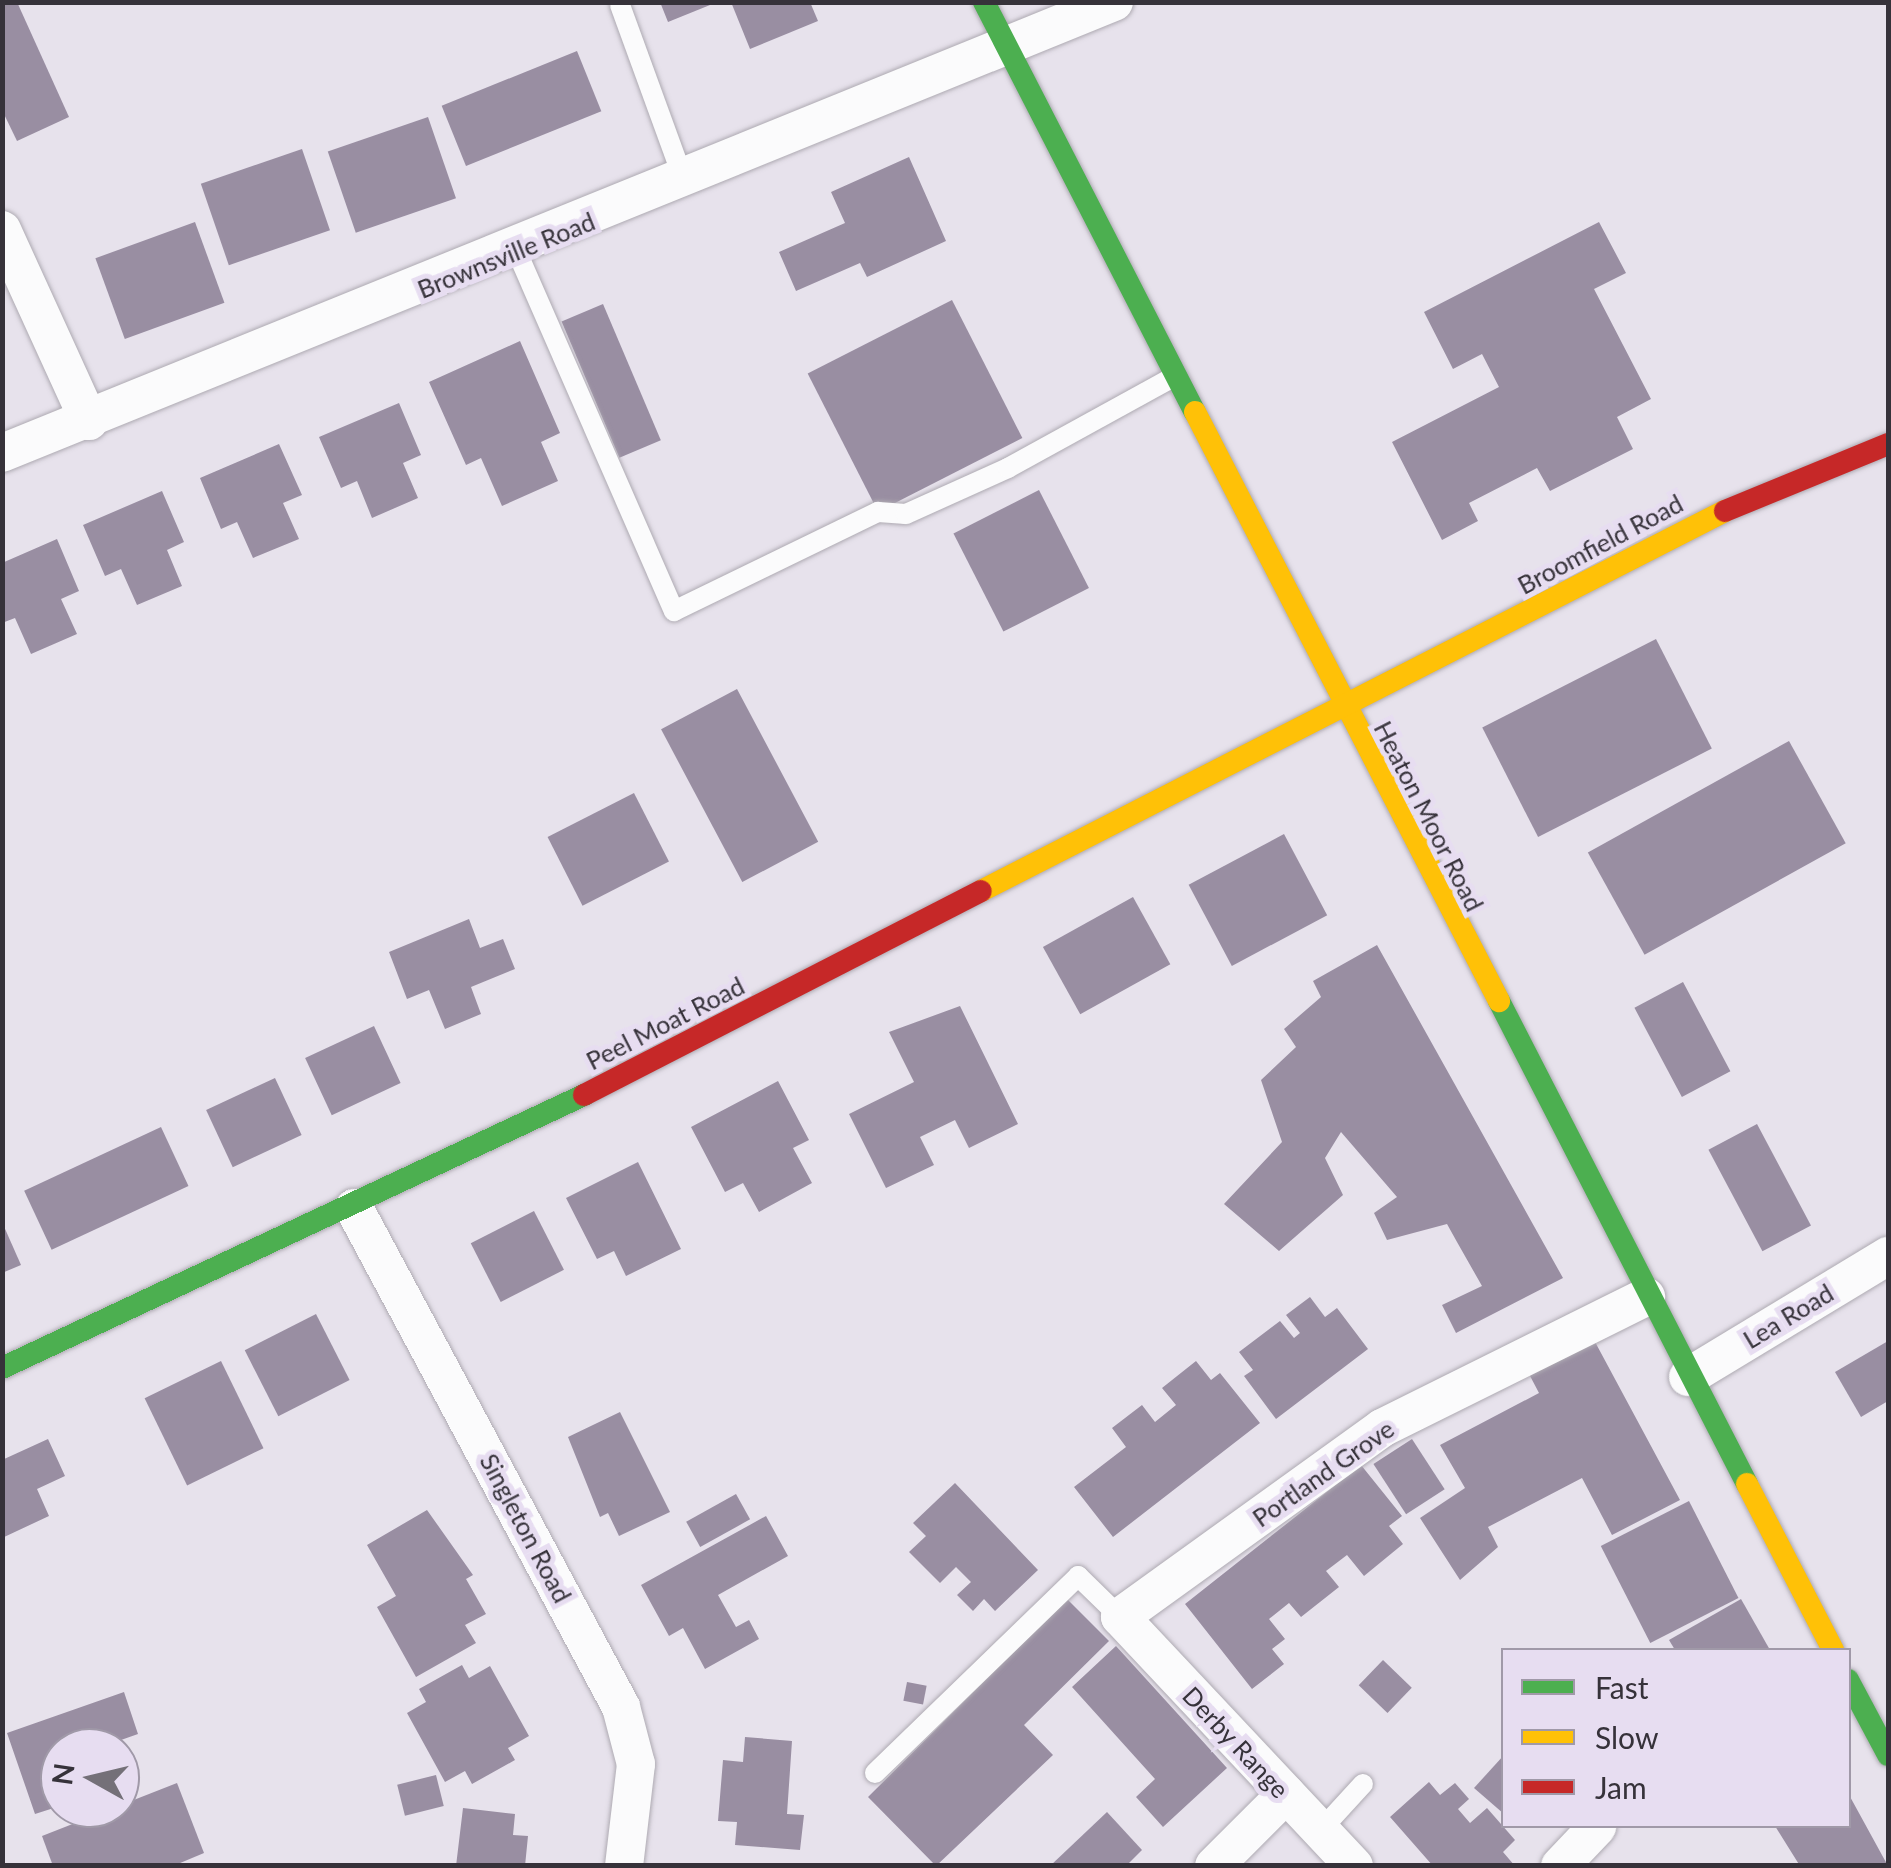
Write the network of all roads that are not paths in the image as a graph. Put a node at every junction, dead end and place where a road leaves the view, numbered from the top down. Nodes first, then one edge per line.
1 (984, 2) edge
2 (1114, 2) edge
3 (620, 6) dead end
4 (1007, 48) junction
5 (684, 181) junction
6 (2, 230) edge
7 (517, 252) junction
8 (1172, 378) junction
9 (90, 421) junction
10 (1888, 444) edge
11 (2, 453) edge
12 (1344, 710) junction
13 (354, 1208) junction
14 (1888, 1256) edge
15 (1646, 1296) junction
16 (2, 1368) edge
17 (1688, 1377) junction
18 (1120, 1616) junction
19 (1832, 1648) edge
20 (1851, 1686) edge
21 (1888, 1756) edge
22 (875, 1773) dead end
23 (1362, 1784) dead end
24 (1286, 1794) junction
25 (1597, 1828) edge
26 (1319, 1832) junction
27 (624, 1866) edge
28 (1214, 1866) edge
29 (1354, 1866) edge
30 (1560, 1866) edge

1 - 4 street, Heaton Moor Road
2 - 4 street, Brownsville Road
3 - 5 lane
4 - 5 street, Brownsville Road
4 - 8 street, Heaton Moor Road
5 - 7 street, Brownsville Road
6 - 9 street
7 - 8 lane
7 - 9 street, Brownsville Road
8 - 12 street, Heaton Moor Road
9 - 11 street, Brownsville Road
10 - 12 street, Broomfield Road
12 - 13 street, Peel Moat Road
12 - 15 street, Heaton Moor Road
13 - 16 street, Peel Moat Road
13 - 27 street, Singleton Road
14 - 17 street, Lea Road
15 - 17 street, Heaton Moor Road
15 - 18 street, Portland Grove
17 - 19 street, Heaton Moor Road
18 - 22 lane
18 - 24 street, Derby Range
20 - 21 street
23 - 26 lane
24 - 26 street, Derby Range
24 - 28 street
25 - 30 street
26 - 29 street, Derby Range

